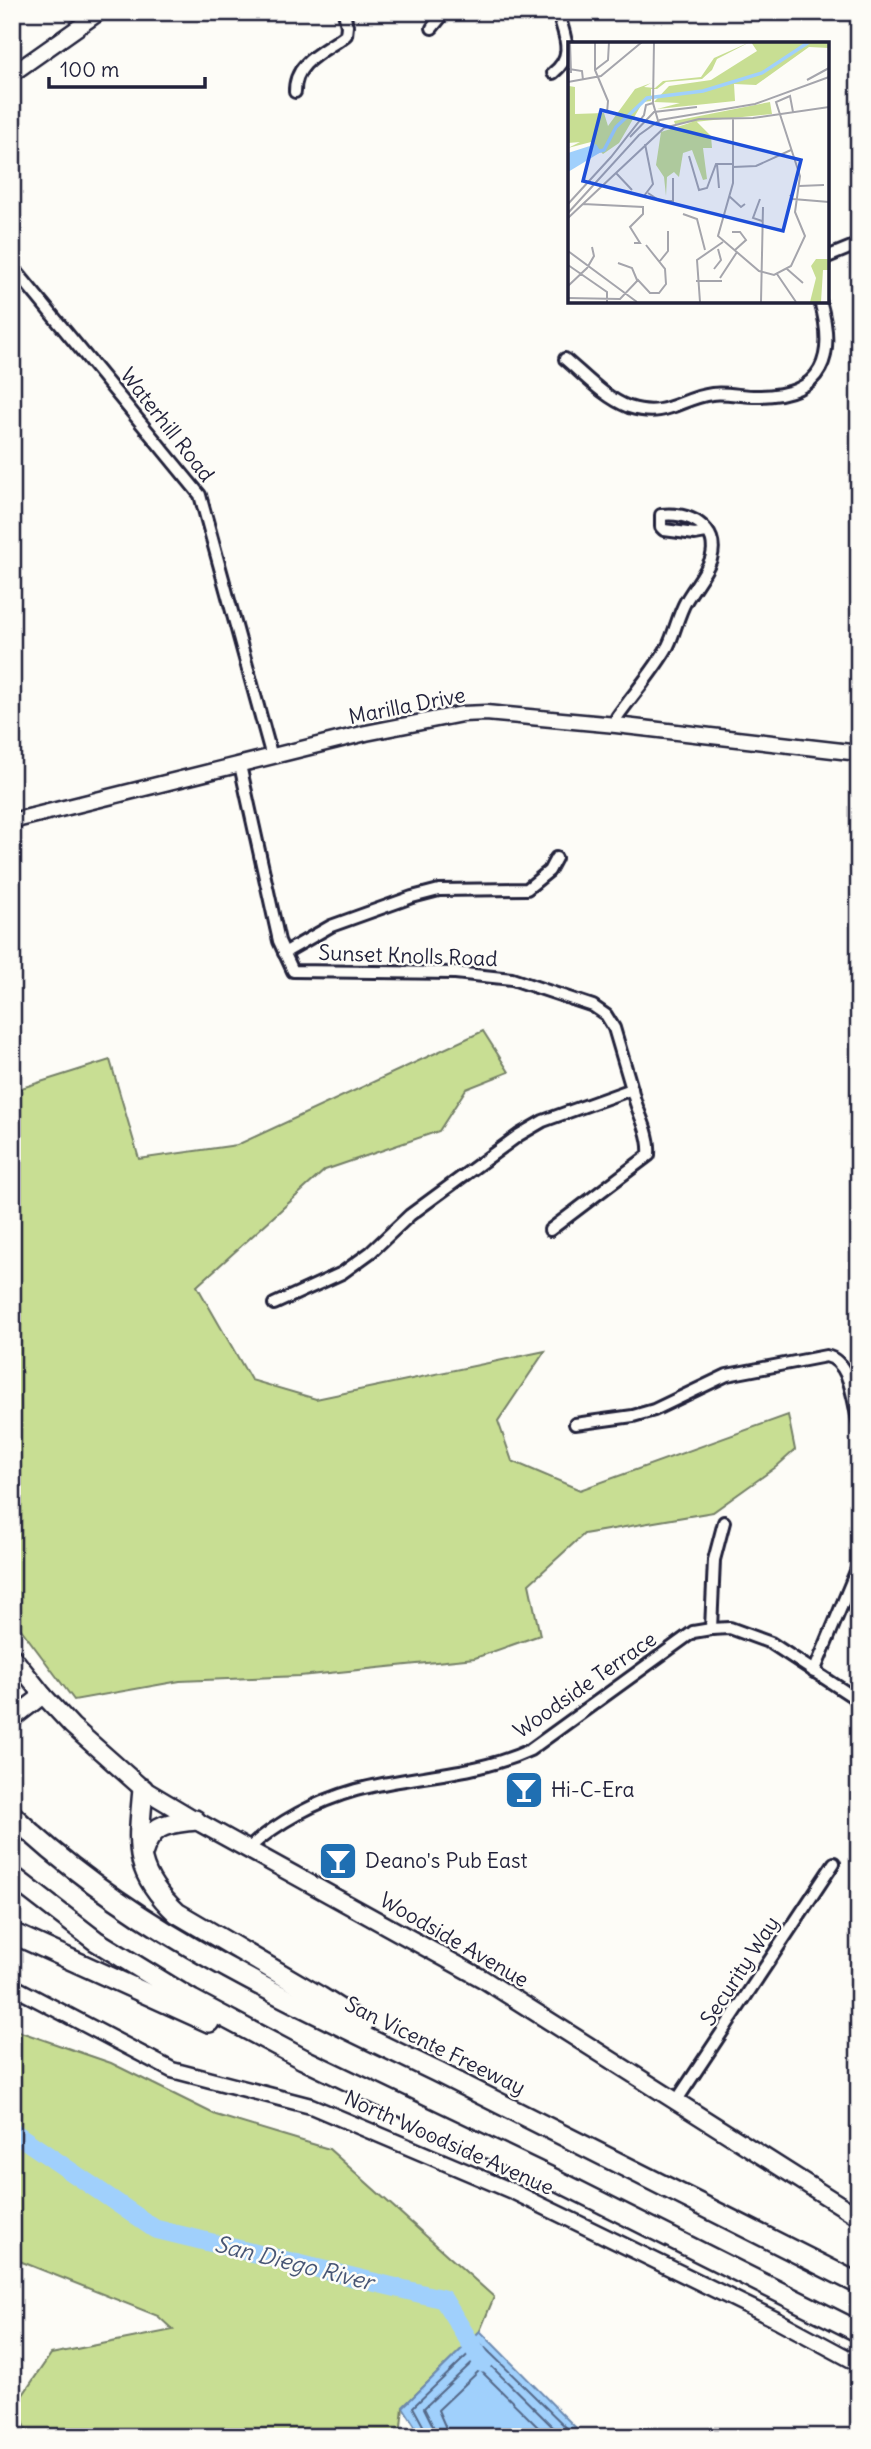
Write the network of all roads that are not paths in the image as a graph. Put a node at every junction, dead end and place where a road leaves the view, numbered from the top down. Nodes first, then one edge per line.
1 (100, 12) edge
2 (344, 12) edge
3 (445, 12) edge
4 (558, 12) edge
5 (432, 28) dead end
6 (554, 73) dead end
7 (12, 74) edge
8 (295, 92) dead end
9 (859, 244) edge
10 (829, 256) edge
11 (13, 269) edge
12 (820, 303) edge
13 (565, 359) dead end
14 (706, 532) dead end
15 (616, 725) junction
16 (859, 753) edge
17 (272, 757) junction
18 (240, 765) junction
19 (12, 821) edge
20 (556, 858) dead end
21 (284, 953) junction
22 (632, 1089) junction
23 (550, 1230) dead end
24 (274, 1304) dead end
25 (575, 1424) dead end
26 (859, 1424) edge
27 (724, 1522) dead end
28 (859, 1564) edge
29 (711, 1629) junction
30 (12, 1656) edge
31 (814, 1672) junction
32 (43, 1695) junction
33 (858, 1700) edge
34 (12, 1719) edge
35 (143, 1789) junction
36 (12, 1815) edge
37 (195, 1821) junction
38 (248, 1849) junction
39 (140, 1858) junction
40 (834, 1863) dead end
41 (12, 1876) edge
42 (12, 1933) edge
43 (12, 1986) edge
44 (303, 2059) junction
45 (438, 2073) junction
46 (677, 2100) junction
47 (859, 2217) edge
48 (859, 2284) edge
49 (859, 2332) edge
50 (859, 2364) edge

1 - 7 street
2 - 8 street
3 - 5 street
4 - 6 street
9 - 10 street
11 - 17 street, Waterhill Road
12 - 13 street
14 - 15 street
15 - 16 street, Marilla Drive
15 - 17 street, Marilla Drive
17 - 18 street, Marilla Drive
18 - 19 street, Marilla Drive
18 - 21 street
20 - 21 street
21 - 22 street, Sunset Knolls Road
22 - 23 street
22 - 24 street
25 - 26 street
27 - 29 street
28 - 31 street
29 - 31 street, Woodside Terrace
29 - 38 street, Woodside Terrace
30 - 32 main road, Woodside Avenue
31 - 33 street, Woodside Terrace
32 - 34 main road
32 - 35 main road, Woodside Avenue
35 - 37 main road, Woodside Avenue
35 - 39 highway
36 - 45 highway, San Vicente Freeway
37 - 38 main road, Woodside Avenue
37 - 39 highway
38 - 46 main road, Woodside Avenue
39 - 45 highway
40 - 46 street, Security Way
41 - 44 highway
42 - 44 highway
43 - 50 street, North Woodside Avenue
44 - 49 highway
45 - 48 highway, San Vicente Freeway
46 - 47 main road, Woodside Avenue

